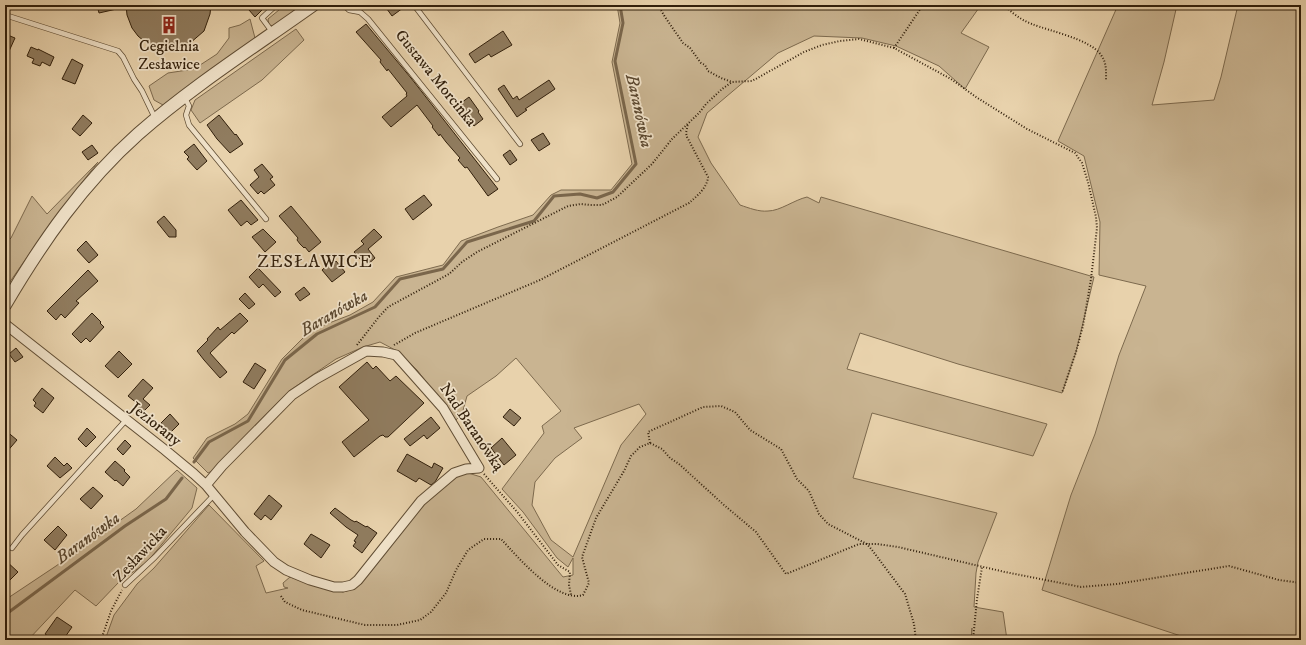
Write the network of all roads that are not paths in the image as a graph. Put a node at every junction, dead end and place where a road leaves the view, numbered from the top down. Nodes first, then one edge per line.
1 (276, 5) edge
2 (313, 5) edge
3 (344, 5) edge
4 (414, 5) edge
5 (5, 15) edge
6 (273, 33) junction
7 (184, 97) junction
8 (156, 119) junction
9 (520, 144) dead end
10 (497, 179) dead end
11 (266, 218) dead end
12 (5, 305) edge
13 (5, 324) edge
14 (127, 419) junction
15 (479, 468) joint
16 (206, 486) junction
17 (214, 495) junction
18 (12, 548) dead end
19 (125, 585) road end

1 - 6 lane
2 - 6 street
3 - 10 lane, Gustawa Morcinka
4 - 9 lane
5 - 8 lane
6 - 7 street
7 - 8 street
7 - 11 lane
8 - 12 street
13 - 14 street, Jeziorany
14 - 16 street, Jeziorany
14 - 18 lane
15 - 16 street, Nad Baranówką
15 - 17 street, Jeziorany
16 - 17 street, Jeziorany
17 - 19 lane, Zesławicka

